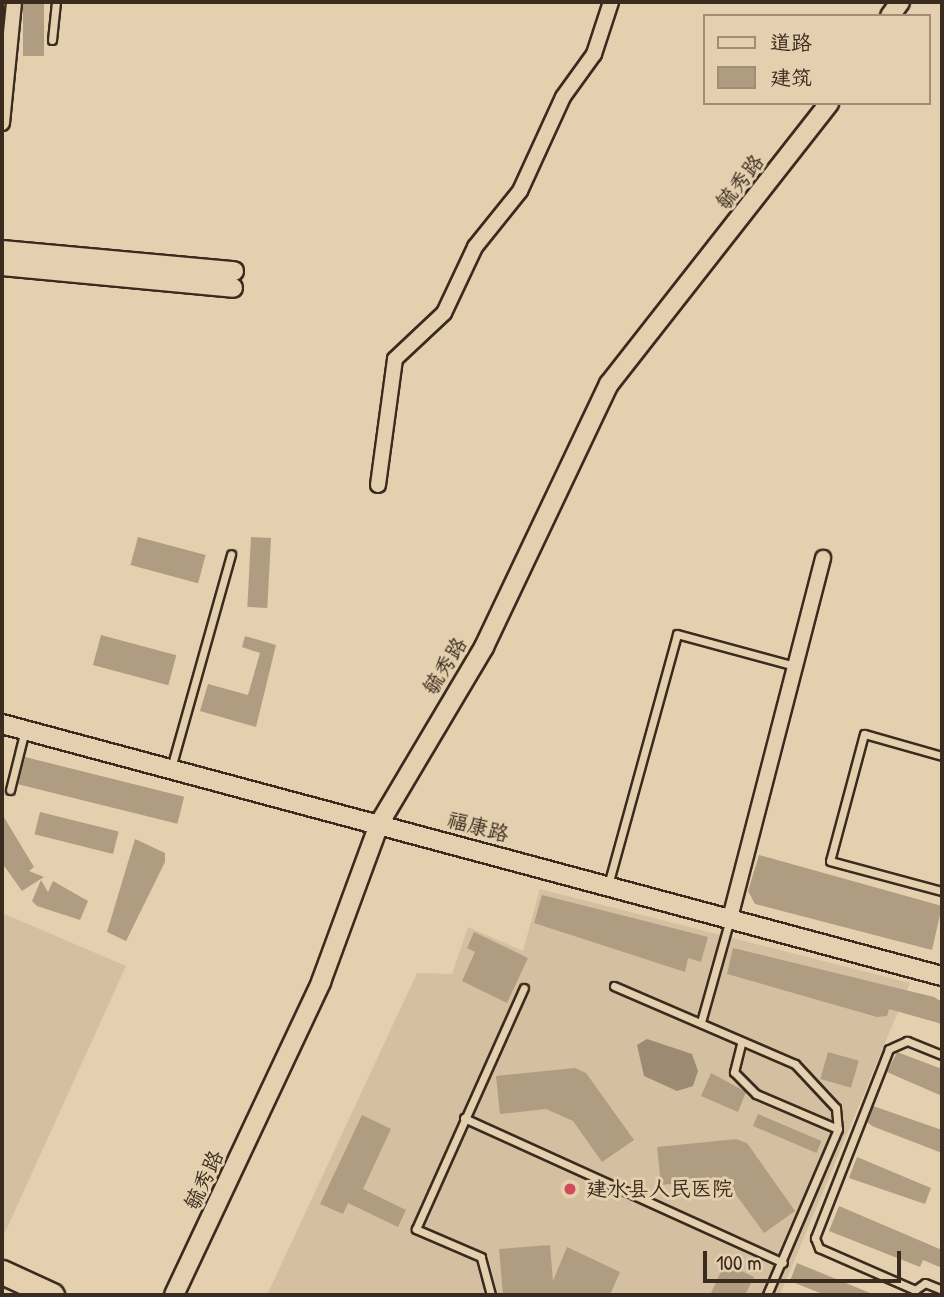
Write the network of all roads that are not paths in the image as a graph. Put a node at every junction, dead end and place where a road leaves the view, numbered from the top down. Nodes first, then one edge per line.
1 (14, 2) edge
2 (56, 2) edge
3 (611, 2) edge
4 (52, 40) dead end
5 (827, 105) edge
6 (2, 124) edge
7 (2, 250) edge
8 (2, 266) edge
9 (378, 485) dead end
10 (231, 554) dead end
11 (823, 558) dead end
12 (795, 666) junction
13 (2, 724) edge
14 (25, 730) junction
15 (942, 756) edge
16 (171, 769) junction
17 (10, 790) dead end
18 (379, 824) junction
19 (608, 885) junction
20 (942, 891) edge
21 (730, 918) junction
22 (942, 976) edge
23 (614, 986) dead end
24 (524, 988) dead end
25 (701, 1023) junction
26 (741, 1044) junction
27 (942, 1055) edge
28 (464, 1118) junction
29 (838, 1129) junction
30 (783, 1263) junction
31 (2, 1272) edge
32 (942, 1290) edge
33 (52, 1295) edge
34 (174, 1295) edge
35 (491, 1295) edge
36 (767, 1295) edge

1 - 6 street
2 - 4 lane
3 - 9 street
5 - 18 street, 毓秀路
7 - 8 street
10 - 16 lane
11 - 12 street
12 - 19 lane
12 - 21 street
13 - 14 street, 福康路
14 - 16 street, 福康路
14 - 17 lane
15 - 20 lane
16 - 18 street, 福康路
18 - 19 street, 福康路
18 - 34 street, 毓秀路
19 - 21 street, 福康路
21 - 22 street, 福康路
21 - 25 lane
23 - 25 lane
24 - 28 lane
25 - 26 lane
26 - 29 lane
26 - 29 lane
27 - 32 lane
28 - 30 lane
28 - 35 lane
29 - 30 lane
30 - 36 lane
31 - 33 main road

